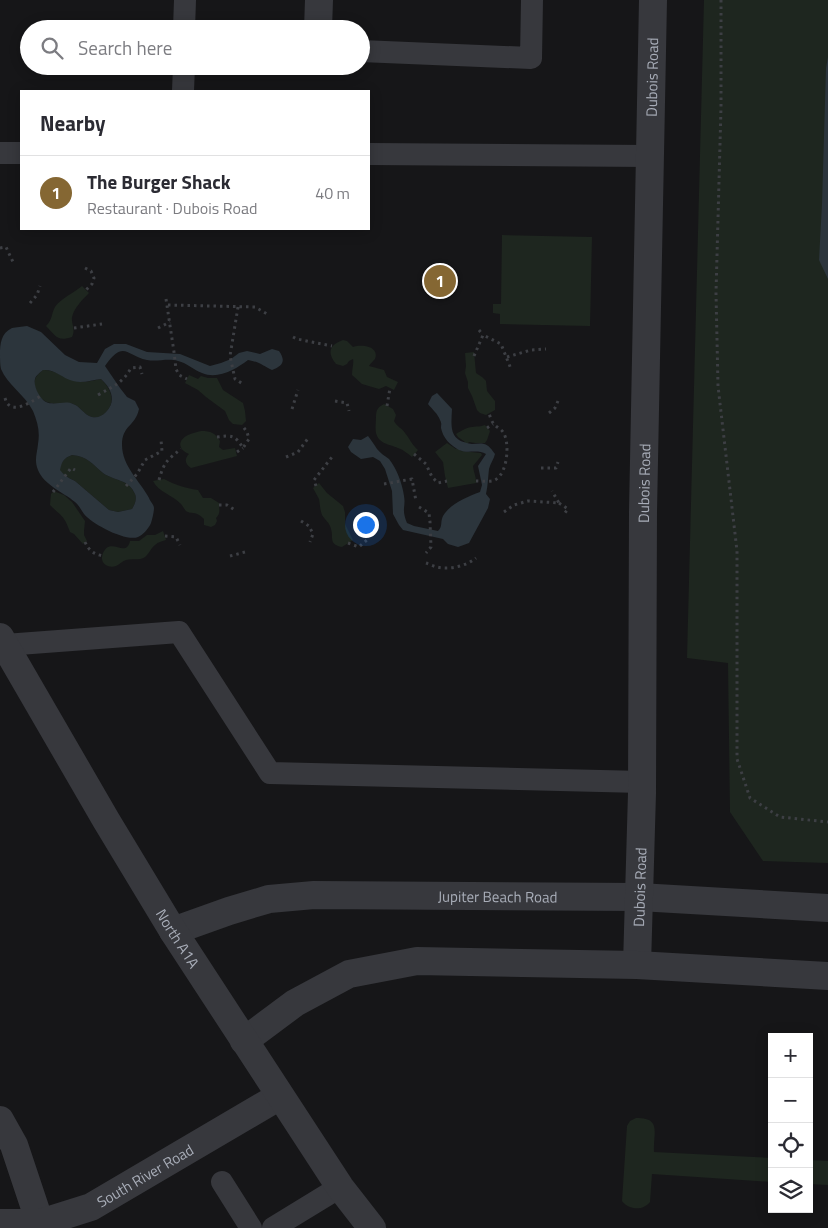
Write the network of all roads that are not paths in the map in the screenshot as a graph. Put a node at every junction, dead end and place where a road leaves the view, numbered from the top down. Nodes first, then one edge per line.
1 (185, 0) edge
2 (319, 0) edge
3 (532, 0) edge
4 (653, 0) edge
5 (184, 20) edge
6 (318, 20) edge
7 (370, 51) edge
8 (184, 75) edge
9 (183, 90) edge
10 (0, 153) edge
11 (20, 153) edge
12 (370, 154) edge
13 (650, 156) junction
14 (2, 641) edge
15 (642, 782) junction
16 (639, 897) junction
17 (828, 908) edge
18 (173, 931) junction
19 (637, 965) junction
20 (828, 976) edge
21 (244, 1041) junction
22 (280, 1096) junction
23 (0, 1120) edge
24 (222, 1182) dead end
25 (340, 1187) junction
26 (0, 1223) edge
27 (40, 1223) junction
28 (251, 1228) edge
29 (273, 1228) edge
30 (372, 1228) edge

1 - 5 lane
2 - 6 street
3 - 7 lane
4 - 13 street, Dubois Road
8 - 9 lane
10 - 11 lane
12 - 13 lane
13 - 15 street, Dubois Road
14 - 15 lane
14 - 18 street, North A1A
15 - 16 street, Dubois Road
16 - 17 street, Jupiter Beach Road
16 - 18 street, Jupiter Beach Road
16 - 19 street, Dubois Road
18 - 21 street, North A1A
19 - 20 street
19 - 21 street
21 - 22 street, North A1A
22 - 25 street, North A1A
22 - 27 street, South River Road
23 - 27 street
24 - 28 lane
25 - 29 lane
25 - 30 street, North A1A
26 - 27 street, South River Road

